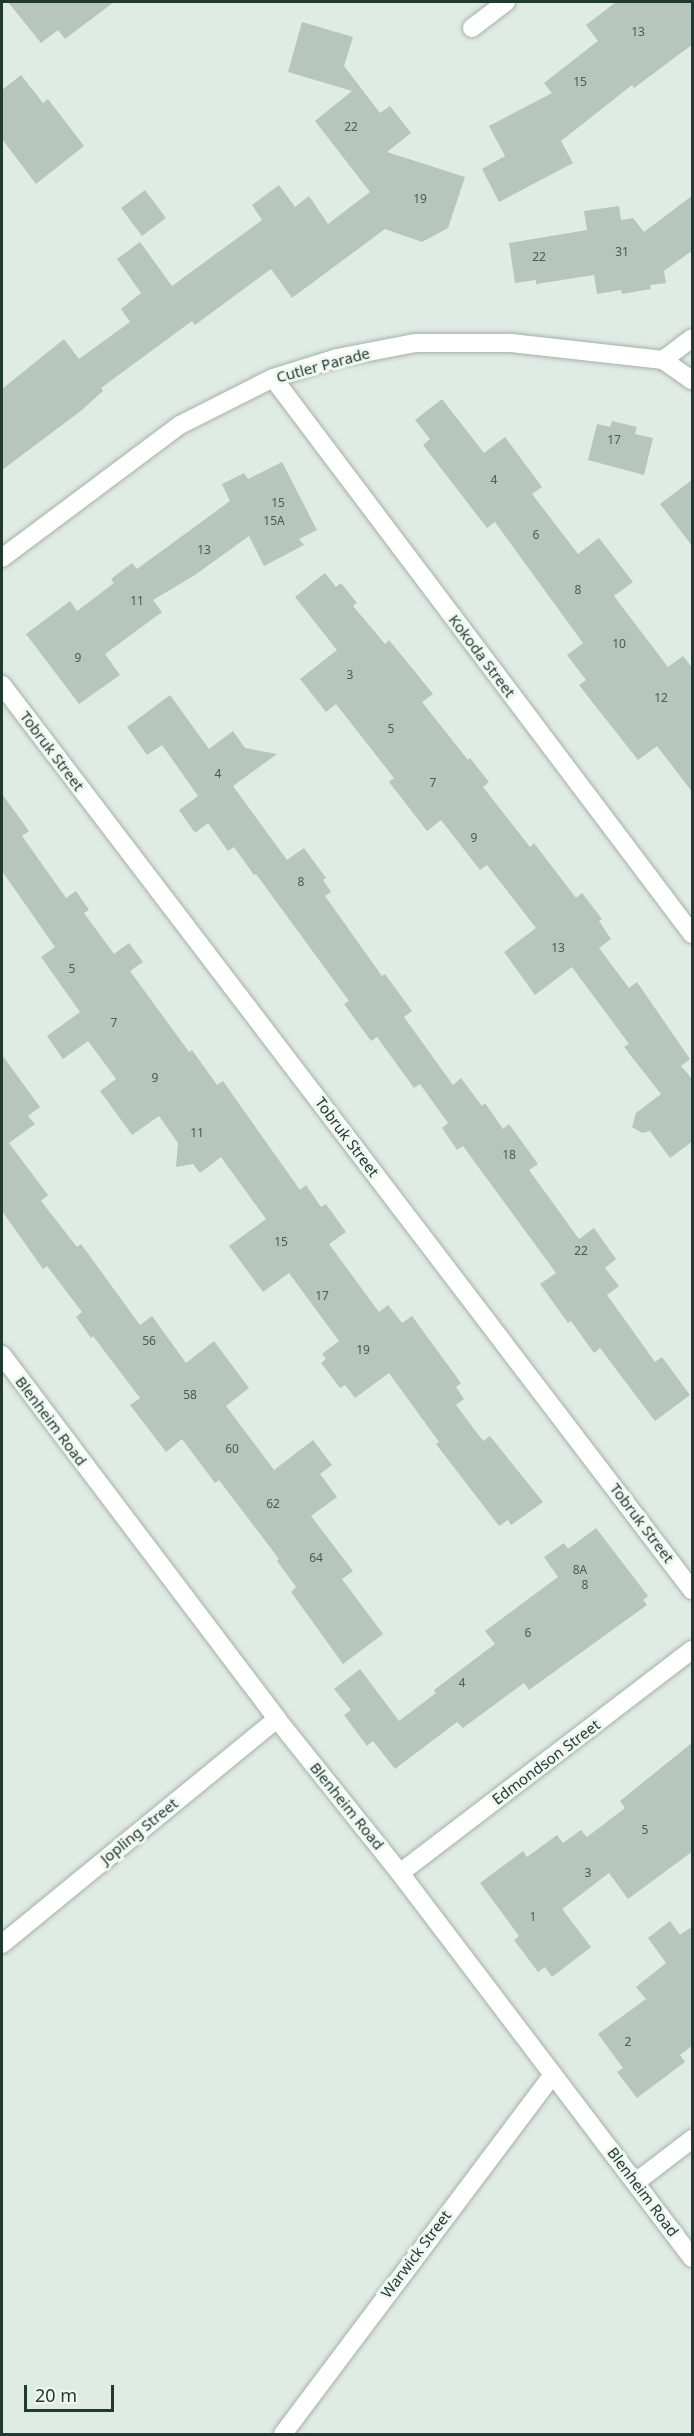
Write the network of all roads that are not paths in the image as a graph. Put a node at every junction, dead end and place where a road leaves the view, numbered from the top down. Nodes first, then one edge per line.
1 (506, 2) edge
2 (472, 28) dead end
3 (693, 338) edge
4 (663, 360) junction
5 (273, 378) junction
6 (693, 380) edge
7 (2, 558) edge
8 (2, 685) edge
9 (693, 934) edge
10 (2, 1355) edge
11 (693, 1590) edge
12 (693, 1650) edge
13 (277, 1719) junction
14 (400, 1873) junction
15 (2, 1944) edge
16 (552, 2076) junction
17 (693, 2139) edge
18 (636, 2182) junction
19 (693, 2258) edge
20 (283, 2434) edge

1 - 2 street
3 - 4 street
4 - 5 street, Cutler Parade
4 - 6 street, Cutler Parade
5 - 7 street, Cutler Parade
5 - 9 street, Kokoda Street
8 - 11 street, Tobruk Street
10 - 13 street, Blenheim Road
12 - 14 street, Edmondson Street
13 - 14 street, Blenheim Road
13 - 15 street, Jopling Street
14 - 16 street, Blenheim Road
16 - 18 street, Blenheim Road
16 - 20 street, Warwick Street
17 - 18 street
18 - 19 street, Blenheim Road

